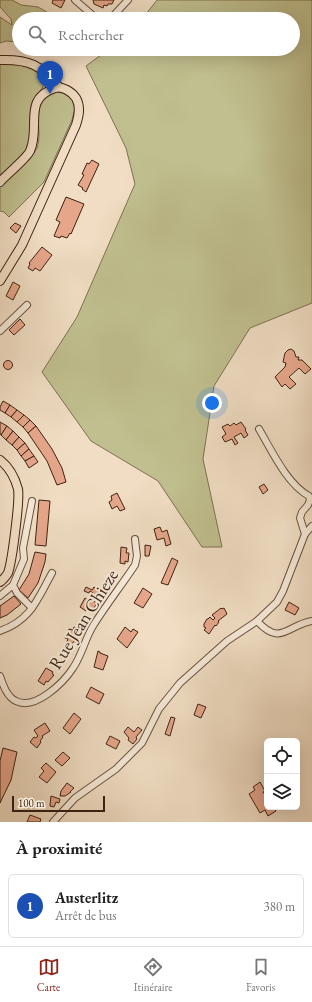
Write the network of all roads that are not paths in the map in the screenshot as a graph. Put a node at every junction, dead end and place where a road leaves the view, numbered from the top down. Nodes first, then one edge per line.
1 (75, 0) edge
2 (128, 0) edge
3 (89, 12) edge
4 (117, 12) edge
5 (0, 60) edge
6 (59, 87) junction
7 (0, 182) edge
8 (0, 281) edge
9 (27, 305) dead end
10 (0, 331) edge
11 (259, 429) dead end
12 (0, 460) edge
13 (32, 501) dead end
14 (312, 526) edge
15 (305, 534) junction
16 (134, 539) dead end
17 (52, 573) dead end
18 (0, 582) edge
19 (13, 585) junction
20 (0, 596) edge
21 (32, 608) junction
22 (257, 621) junction
23 (312, 621) edge
24 (0, 631) edge
25 (0, 676) edge
26 (53, 822) edge

1 - 3 street
2 - 4 street
5 - 6 main road
6 - 7 main road
6 - 8 main road
9 - 10 street
11 - 15 street
12 - 18 main road
13 - 19 street
14 - 15 street
15 - 22 street
16 - 25 street, Rue Jean Chieze
17 - 21 street
19 - 20 street
19 - 21 street
21 - 24 street
22 - 23 street
22 - 26 street

